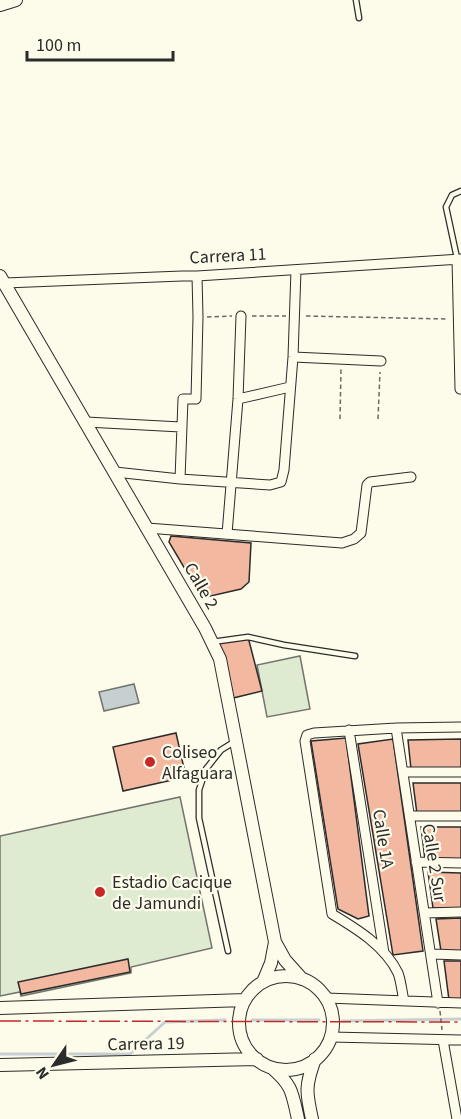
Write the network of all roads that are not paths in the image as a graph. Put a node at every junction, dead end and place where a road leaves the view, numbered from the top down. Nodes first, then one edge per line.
1 (356, 0) edge
2 (359, 18) dead end
3 (461, 191) edge
4 (459, 259) edge
5 (296, 270) junction
6 (197, 276) junction
7 (2, 282) edge
8 (241, 316) road end
9 (293, 357) junction
10 (381, 361) road end
11 (291, 387) junction
12 (460, 389) edge
13 (238, 399) junction
14 (86, 422) junction
15 (181, 427) junction
16 (115, 472) junction
17 (411, 477) dead end
18 (180, 479) junction
19 (231, 482) junction
20 (147, 528) junction
21 (226, 534) junction
22 (212, 642) junction
23 (355, 656) dead end
24 (461, 727) edge
25 (396, 728) junction
26 (349, 730) junction
27 (237, 740) junction
28 (403, 772) junction
29 (461, 772) edge
30 (410, 816) junction
31 (461, 816) edge
32 (416, 862) junction
33 (461, 863) edge
34 (461, 912) edge
35 (425, 913) junction
36 (276, 942) junction
37 (228, 951) dead end
38 (384, 953) junction
39 (432, 954) junction
40 (461, 955) edge
41 (302, 979) junction
42 (263, 982) junction
43 (326, 998) junction
44 (245, 1000) junction
45 (404, 1001) junction
46 (438, 1003) junction
47 (461, 1003) edge
48 (0, 1008) edge
49 (443, 1036) junction
50 (331, 1037) junction
51 (461, 1040) edge
52 (257, 1059) junction
53 (315, 1059) junction
54 (0, 1065) edge
55 (271, 1067) junction
56 (298, 1119) edge
57 (312, 1119) edge
58 (457, 1119) edge

1 - 2 lane
3 - 4 lane
4 - 5 street, Carrera 11
4 - 12 street
5 - 6 street, Carrera 11
5 - 9 street
6 - 7 street, Carrera 11
6 - 15 street
7 - 14 main road, Calle 2
8 - 13 street
9 - 10 street
9 - 11 street
11 - 13 street
11 - 19 street
13 - 19 street
14 - 15 street
14 - 16 main road, Calle 2
15 - 18 street
16 - 18 street
16 - 20 main road, Calle 2
17 - 21 street
18 - 19 street
19 - 21 street
20 - 21 street
20 - 22 main road, Calle 2
22 - 23 lane
22 - 27 main road, Calle 2
24 - 25 street
25 - 26 street
25 - 28 street, Calle 2 Sur
26 - 38 street, Calle 1A
26 - 38 street
27 - 36 main road, Calle 2
27 - 37 lane
28 - 29 street
28 - 30 street, Calle 2 Sur
30 - 31 street
30 - 32 street, Calle 2 Sur
32 - 33 street
32 - 35 street, Calle 2 Sur
34 - 35 street
35 - 39 street, Calle 2 Sur
36 - 41 main road, Calle 2
36 - 42 main road, Calle 2
38 - 45 street
39 - 40 street
39 - 46 street, Calle 2 Sur
41 - 42 main road
41 - 43 main road
42 - 44 main road
43 - 45 street
43 - 50 main road
44 - 48 main road
44 - 52 main road
45 - 46 street
46 - 47 street
49 - 50 street
49 - 51 street
49 - 58 street
50 - 53 main road
52 - 54 main road, Carrera 19
52 - 55 main road
53 - 55 main road
53 - 57 main road
55 - 56 main road

